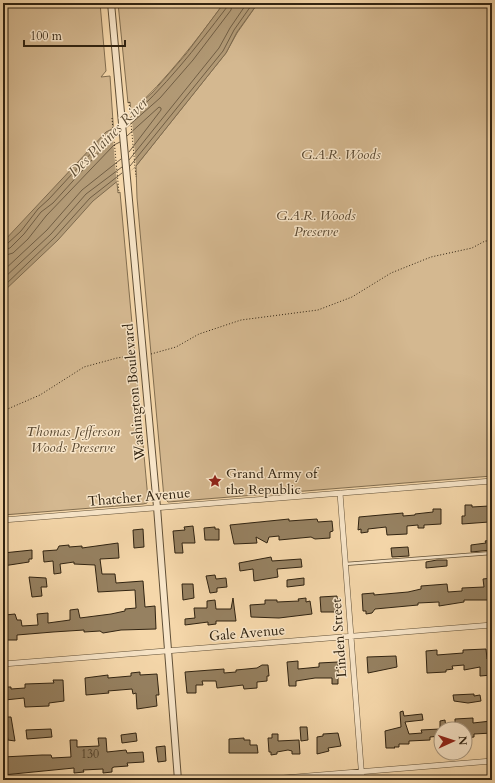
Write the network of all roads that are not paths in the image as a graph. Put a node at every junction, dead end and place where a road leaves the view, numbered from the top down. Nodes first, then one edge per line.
1 (111, 3) edge
2 (492, 481) edge
3 (340, 493) junction
4 (157, 507) junction
5 (3, 520) edge
6 (492, 553) edge
7 (345, 564) junction
8 (492, 625) edge
9 (351, 636) junction
10 (167, 651) junction
11 (3, 664) edge
12 (492, 761) edge
13 (362, 772) junction
14 (178, 780) edge
15 (259, 780) edge
16 (362, 780) edge

1 - 4 street, Washington Boulevard
2 - 3 street, Thatcher Avenue
3 - 4 street, Thatcher Avenue
3 - 7 street, Linden Street
4 - 5 street, Thatcher Avenue
4 - 10 street, Washington Boulevard
6 - 7 lane
7 - 9 street, Linden Street
8 - 9 street, Gale Avenue
9 - 10 street, Gale Avenue
9 - 13 street, Linden Street
10 - 11 street, Gale Avenue
10 - 14 street, Washington Boulevard
12 - 13 street
13 - 15 street
13 - 16 street, Linden Street

